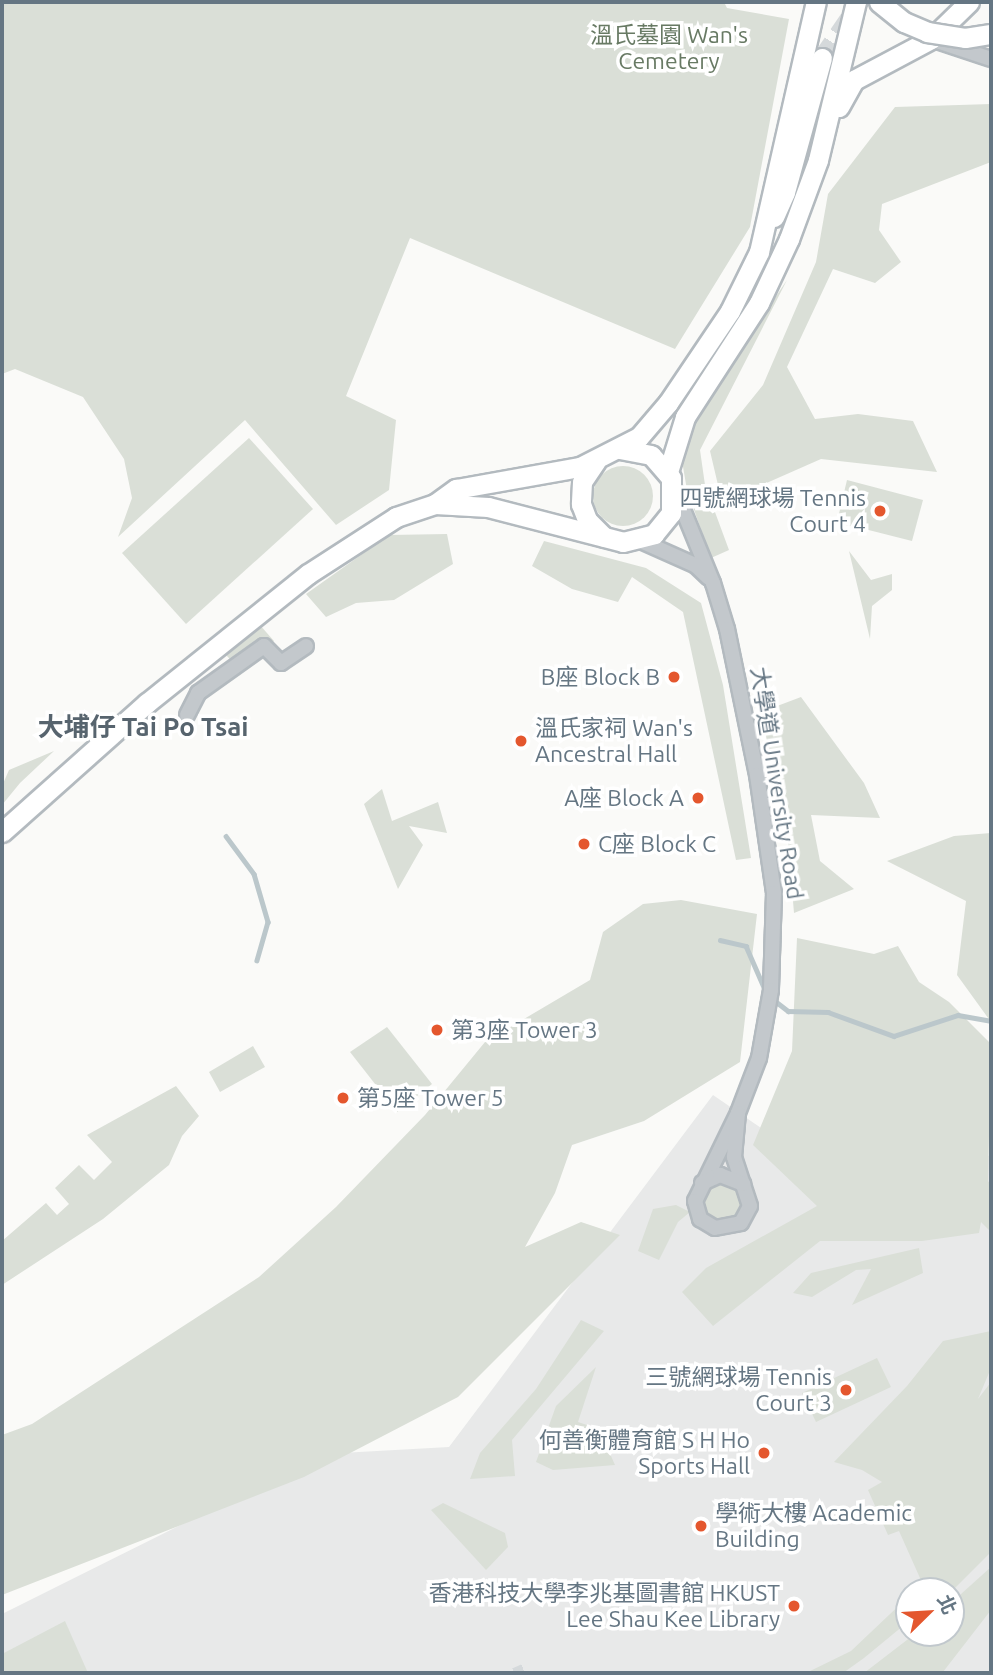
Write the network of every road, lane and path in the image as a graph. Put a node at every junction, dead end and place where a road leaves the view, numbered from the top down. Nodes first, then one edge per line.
1 (816, 2) edge
2 (856, 2) edge
3 (878, 2) edge
4 (898, 2) edge
5 (970, 2) edge
6 (991, 34) edge
7 (931, 39) junction
8 (822, 58) tunnel mouth
9 (991, 59) edge
10 (818, 160) junction
11 (763, 240) junction
12 (620, 449) junction
13 (596, 460) junction
14 (670, 479) junction
15 (435, 504) junction
16 (614, 541) junction
17 (642, 541) junction
18 (713, 583) junction
19 (306, 646) dead end
20 (187, 715) dead end
21 (2, 832) edge
22 (738, 1113) junction
23 (702, 1183) junction
24 (746, 1188) junction

1 - 11 main road
2 - 10 main road
3 - 6 main road, bridge
4 - 7 main road
5 - 7 main road
7 - 9 street
7 - 10 main road
8 - 11 main road
10 - 14 main road
11 - 12 main road
12 - 13 main road
12 - 14 main road
13 - 15 main road
13 - 16 main road
14 - 17 main road
14 - 18 street, 大學道 University Road
15 - 16 main road
15 - 21 main road
16 - 17 main road
17 - 18 street
18 - 22 street, 大學道 University Road
19 - 20 street
22 - 23 street, 大學道 University Road
22 - 24 street, 大學道 University Road
23 - 24 street
23 - 24 street, 大學道 University Road

